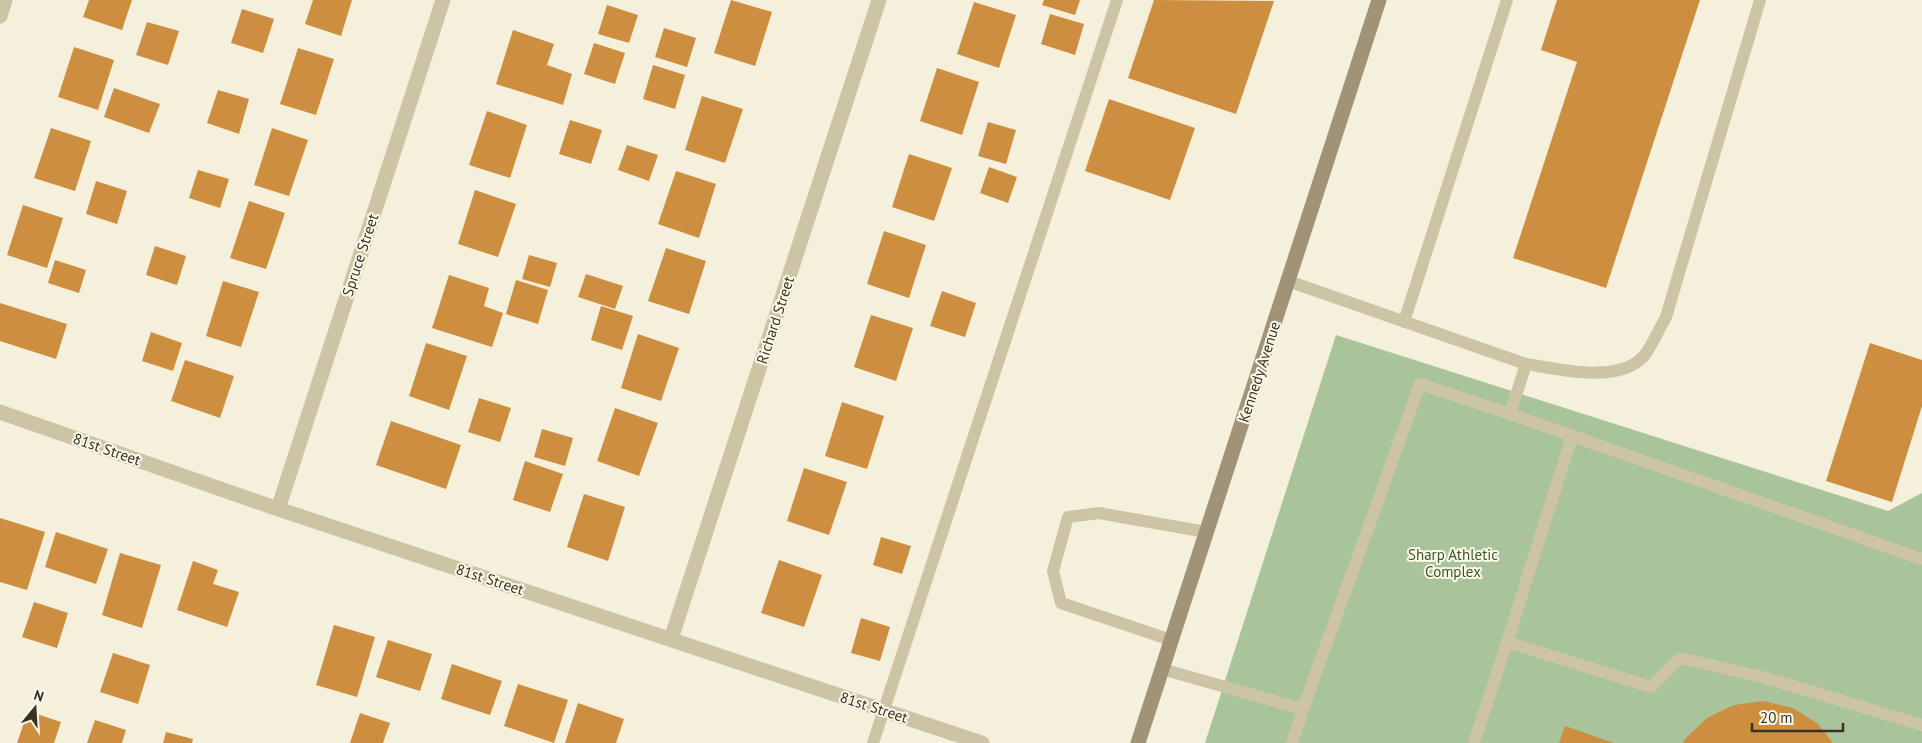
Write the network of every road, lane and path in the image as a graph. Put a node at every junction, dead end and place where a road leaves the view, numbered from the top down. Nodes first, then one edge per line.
1 (5, 0) edge
2 (443, 0) edge
3 (879, 0) edge
4 (1117, 0) edge
5 (1507, 0) edge
6 (1760, 0) edge
7 (1375, 1) edge
8 (0, 16) edge
9 (1288, 281) junction
10 (1404, 322) junction
11 (1526, 364) junction
12 (0, 412) edge
13 (1510, 414) junction
14 (1572, 436) junction
15 (278, 509) junction
16 (1206, 532) junction
17 (1922, 559) edge
18 (671, 639) junction
19 (1171, 640) junction
20 (1507, 642) junction
21 (1162, 669) junction
22 (1303, 709) junction
23 (884, 710) junction
24 (1922, 725) edge
25 (873, 743) edge
26 (982, 743) edge
27 (1138, 743) edge
28 (1292, 743) edge
29 (1474, 743) edge

1 - 8 street
2 - 15 street, Spruce Street
3 - 18 street, Richard Street
4 - 23 lane
5 - 10 lane
6 - 11 lane
7 - 9 street, Kennedy Avenue
9 - 10 lane
9 - 16 street, Kennedy Avenue
10 - 11 lane
11 - 13 lane
12 - 15 street, 81st Street
13 - 14 lane
13 - 22 lane
14 - 17 lane
14 - 20 lane
15 - 18 street, 81st Street
16 - 19 street, Kennedy Avenue
16 - 19 lane
18 - 23 street, 81st Street
19 - 21 street, Kennedy Avenue
20 - 24 lane
20 - 29 lane
21 - 22 lane
21 - 27 street, Kennedy Avenue
22 - 28 lane
23 - 25 lane
23 - 26 street, 81st Street

